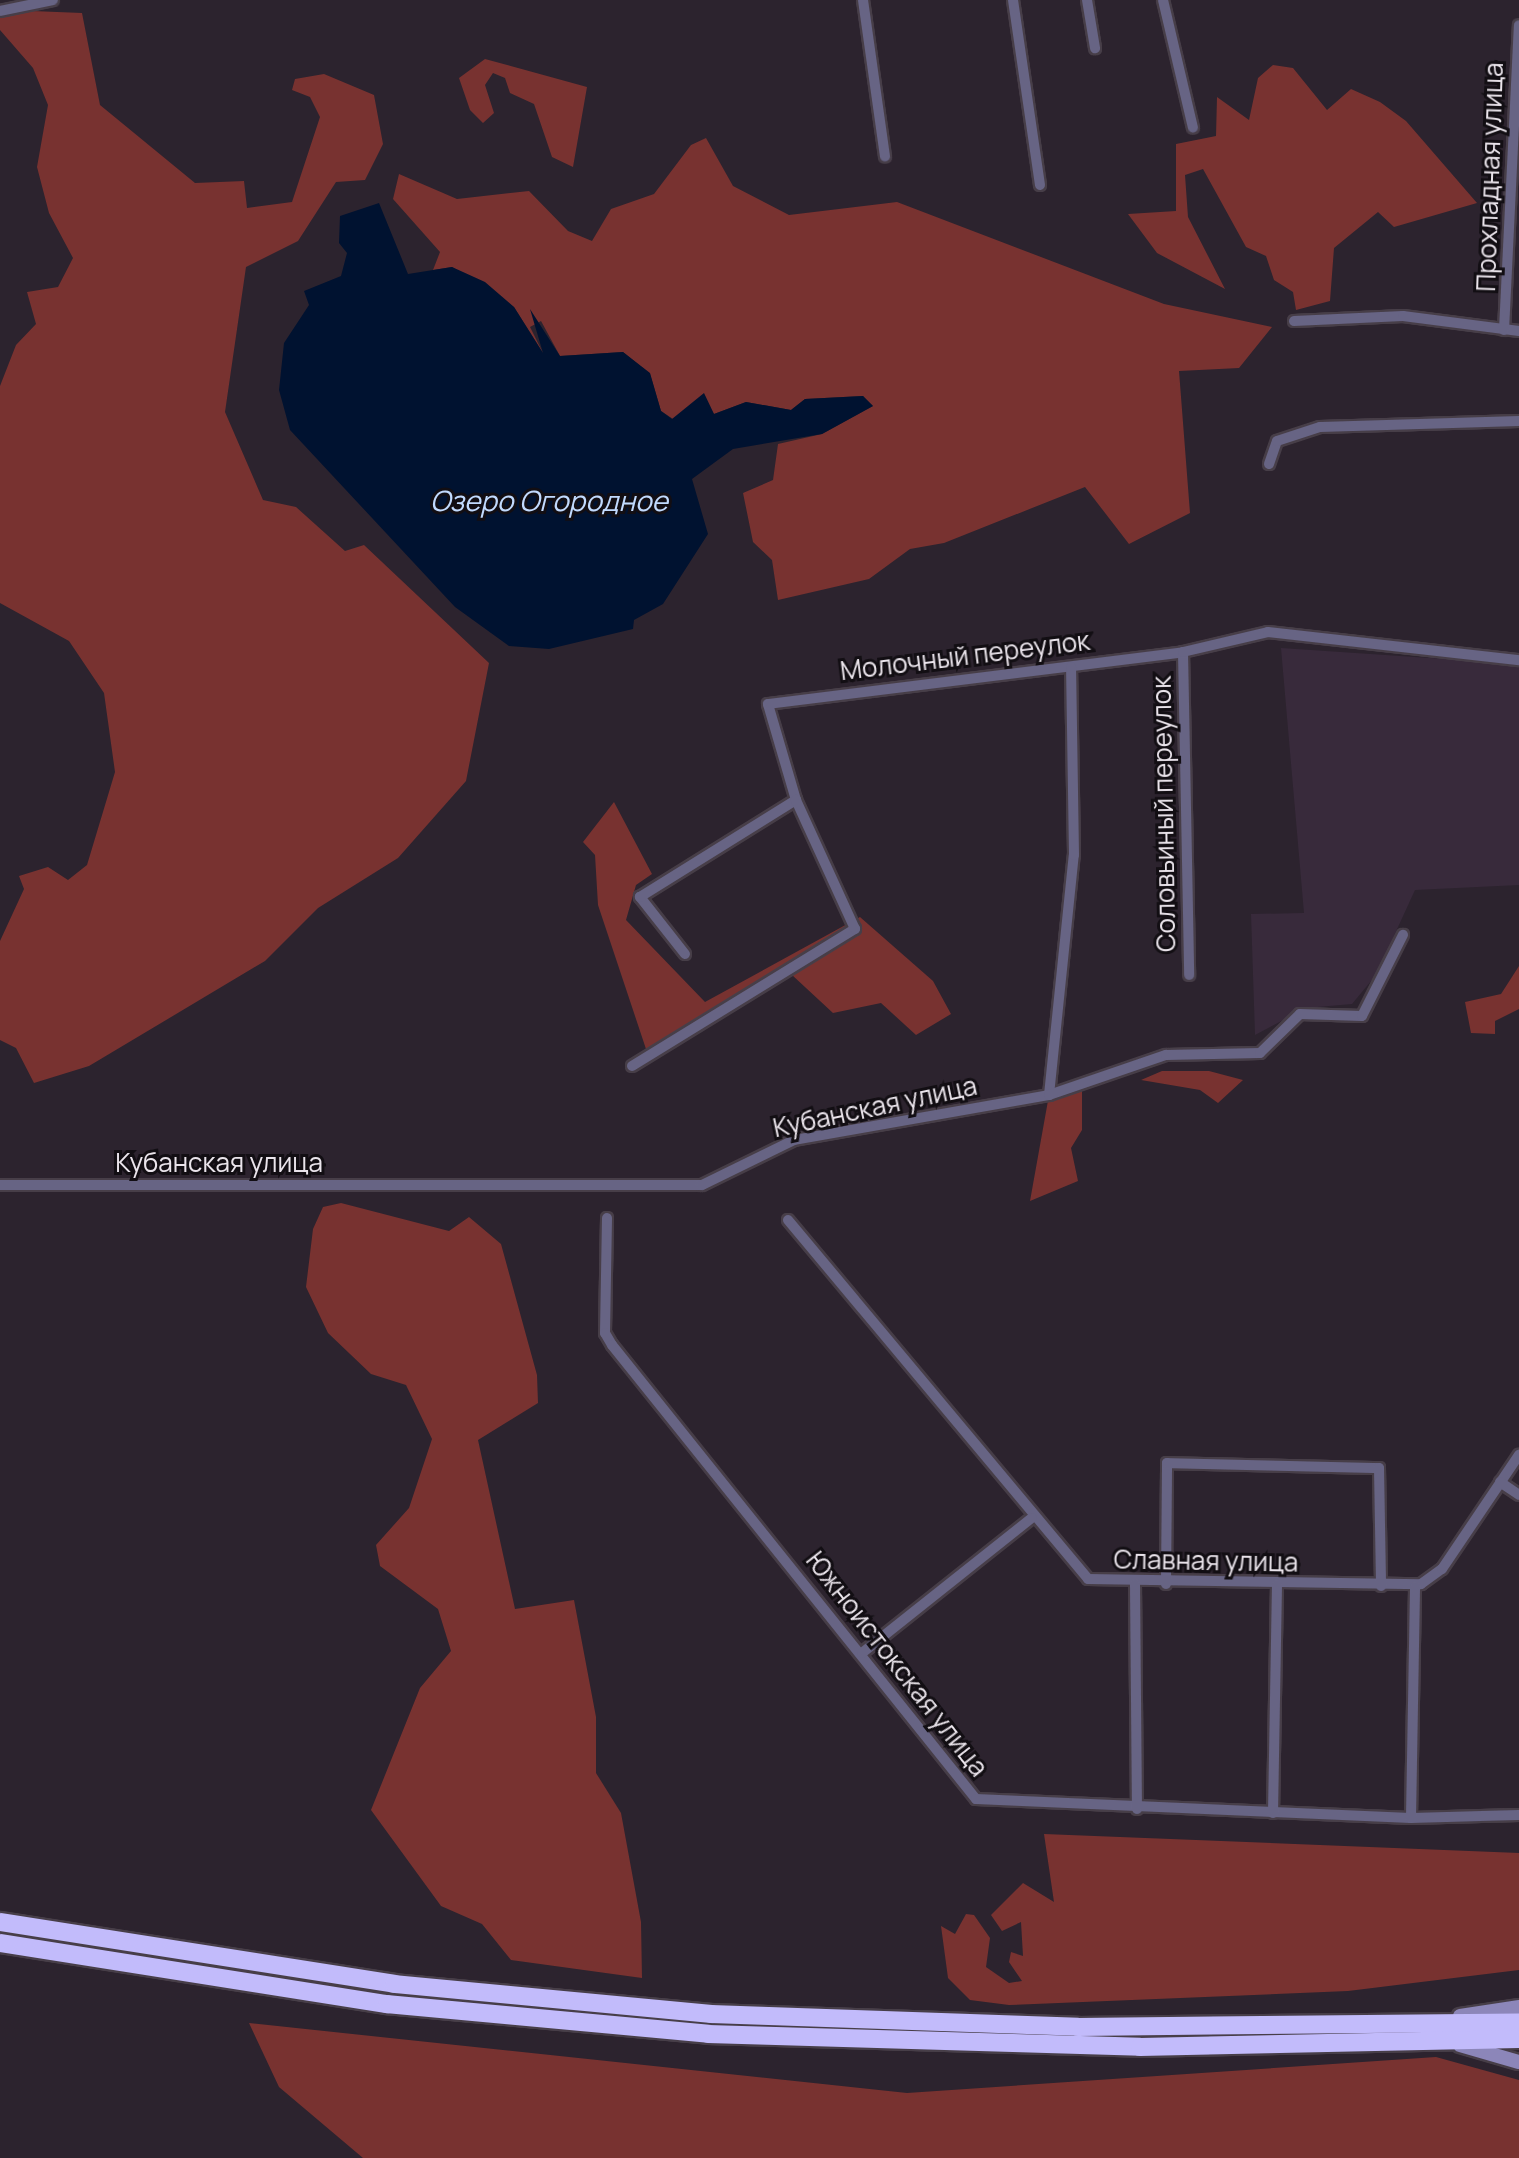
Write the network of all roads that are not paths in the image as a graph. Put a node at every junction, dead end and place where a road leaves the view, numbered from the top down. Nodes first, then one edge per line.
1 (53, 0) edge
2 (863, 0) edge
3 (1013, 0) edge
4 (1087, 0) edge
5 (1163, 0) edge
6 (0, 11) edge
7 (1519, 25) edge
8 (1095, 48) dead end
9 (1193, 128) dead end
10 (885, 156) dead end
11 (1040, 185) dead end
12 (1294, 321) dead end
13 (1504, 330) junction
14 (1519, 331) edge
15 (1519, 421) edge
16 (1269, 464) dead end
17 (1183, 652) junction
18 (1519, 660) edge
19 (1071, 667) junction
20 (796, 800) junction
21 (1403, 935) dead end
22 (685, 954) dead end
23 (1189, 975) dead end
24 (632, 1066) dead end
25 (1049, 1095) junction
26 (0, 1185) edge
27 (607, 1218) dead end
28 (788, 1220) dead end
29 (1519, 1455) edge
30 (1500, 1482) junction
31 (1519, 1495) edge
32 (1032, 1518) junction
33 (1135, 1584) junction
34 (1166, 1584) junction
35 (1277, 1584) junction
36 (1381, 1586) junction
37 (1415, 1586) junction
38 (862, 1653) junction
39 (1137, 1809) junction
40 (1273, 1813) junction
41 (1519, 1815) edge
42 (1411, 1818) junction
43 (0, 1922) edge
44 (0, 1943) edge
45 (1519, 2007) edge
46 (1519, 2022) edge
47 (1411, 2025) junction
48 (1519, 2039) edge
49 (1444, 2041) junction
50 (1519, 2062) edge

1 - 6 street
2 - 10 street
3 - 11 street
4 - 8 street
5 - 9 street
7 - 13 street, Прохладная улица
12 - 13 street
13 - 14 street
15 - 16 street
17 - 18 street, Молочный переулок
17 - 19 street, Молочный переулок
17 - 23 street, Соловьиный переулок
19 - 20 street, Молочный переулок
19 - 25 street
20 - 22 street
20 - 24 street
21 - 25 street, Кубанская улица
25 - 26 street, Кубанская улица
27 - 38 street, Южноистокская улица
28 - 32 street, Славная улица
29 - 30 street
30 - 31 street
30 - 37 street
32 - 33 street, Славная улица
32 - 38 street
33 - 34 street, Славная улица
33 - 39 street
34 - 35 street, Славная улица
34 - 36 street
35 - 36 street, Славная улица
35 - 40 street
36 - 37 street, Славная улица
37 - 42 street
38 - 39 street, Южноистокская улица
39 - 40 street, Южноистокская улица
40 - 42 street, Южноистокская улица
41 - 42 street, Южноистокская улица
43 - 47 highway
44 - 49 highway
45 - 47 main road
46 - 47 highway
48 - 49 highway
49 - 50 main road

